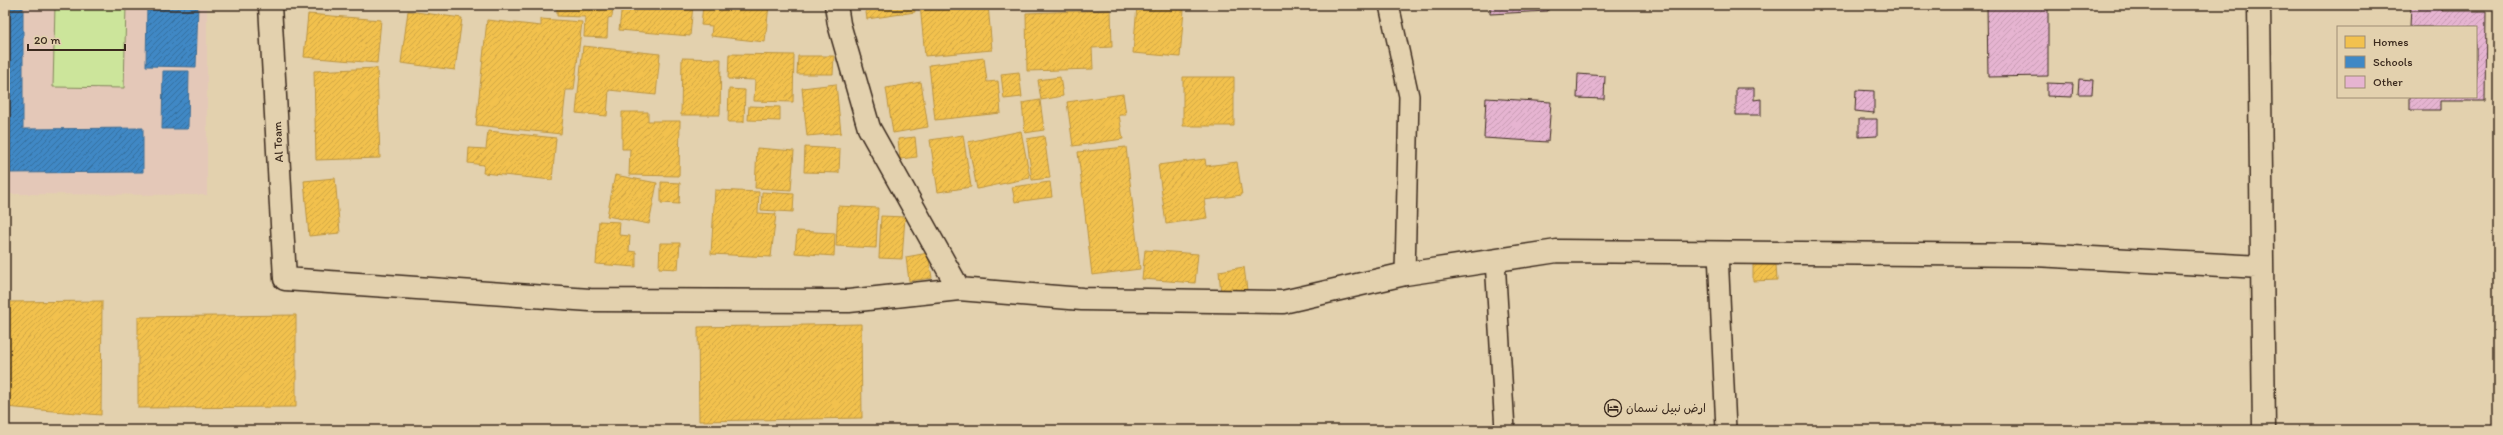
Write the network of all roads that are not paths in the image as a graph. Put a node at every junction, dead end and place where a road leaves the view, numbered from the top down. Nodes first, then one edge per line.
1 (270, 5) edge
2 (836, 5) edge
3 (1389, 5) edge
4 (2259, 5) edge
5 (1718, 252) junction
6 (1495, 260) junction
7 (2261, 267) junction
8 (1405, 274) junction
9 (959, 290) junction
10 (1505, 430) edge
11 (1726, 430) edge
12 (2264, 430) edge

1 - 9 street, Al Toam
2 - 9 street
3 - 8 lane
4 - 7 street
5 - 6 street
5 - 7 street
5 - 11 lane
6 - 8 street
6 - 10 lane
7 - 12 street
8 - 9 street

